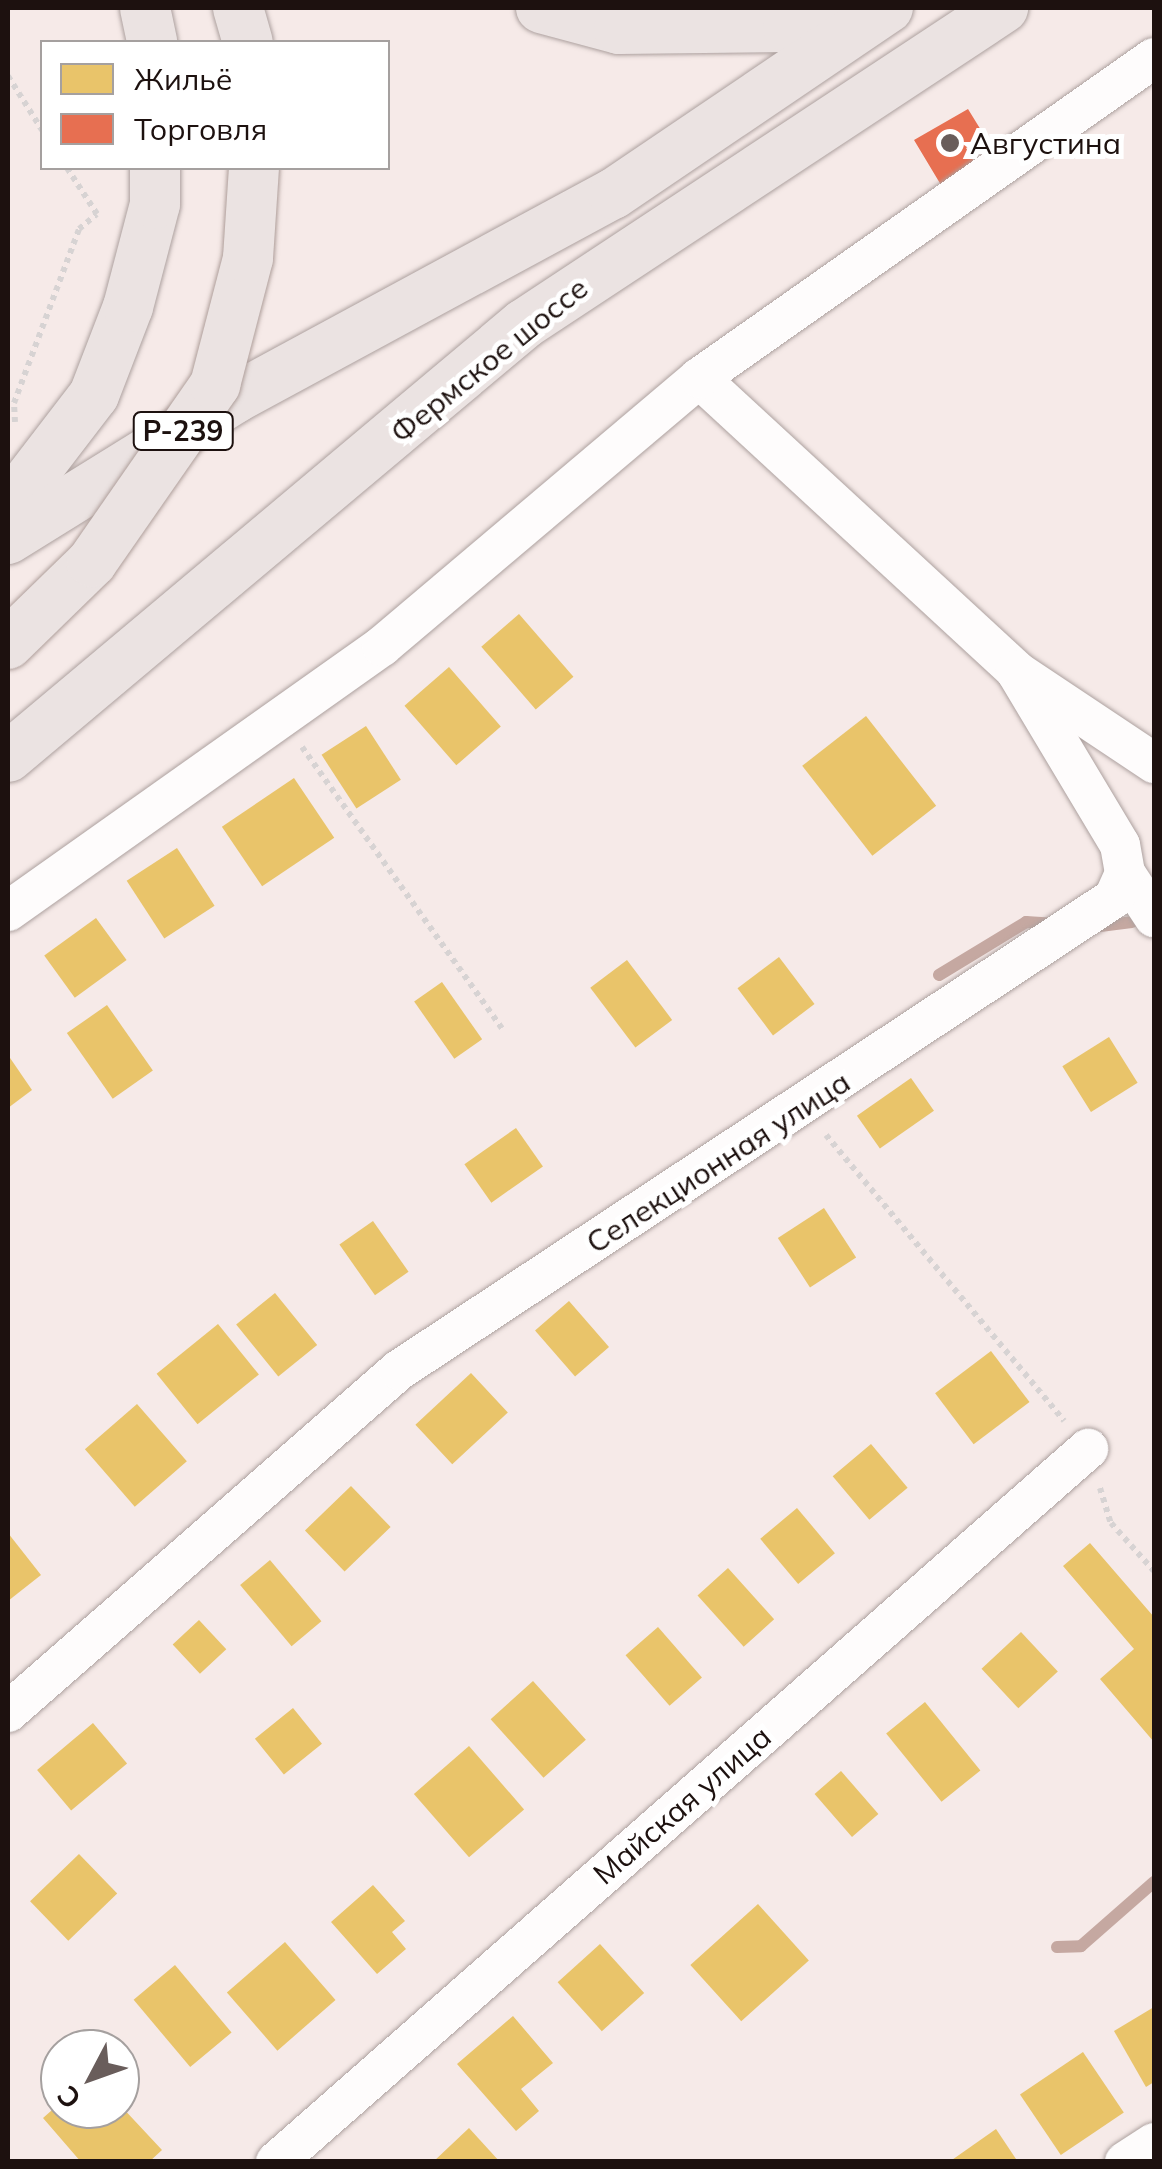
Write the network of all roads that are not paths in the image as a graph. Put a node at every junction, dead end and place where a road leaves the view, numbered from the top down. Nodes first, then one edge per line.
1 (145, 8) edge
2 (238, 8) edge
3 (541, 8) edge
4 (832, 8) edge
5 (888, 8) edge
6 (1003, 8) edge
7 (152, 40) edge
8 (247, 40) edge
9 (1154, 58) edge
10 (154, 170) edge
11 (254, 170) edge
12 (699, 378) junction
13 (8, 507) edge
14 (8, 539) edge
15 (8, 644) edge
16 (1016, 670) junction
17 (8, 757) edge
18 (1154, 763) edge
19 (1125, 873) junction
20 (8, 911) edge
21 (1154, 917) edge
22 (1088, 1449) road end
23 (8, 1712) edge
24 (1154, 2143) edge
25 (276, 2162) edge
26 (1125, 2162) edge

1 - 7 main road
2 - 8 main road
3 - 4 main road
5 - 14 main road
6 - 17 main road, Фермское шоссе
9 - 12 street
10 - 13 main road, Р-239
11 - 15 main road, Р-239, bridge
12 - 16 street
12 - 20 street
16 - 18 street
16 - 19 street
19 - 21 street
19 - 23 street, Селекционная улица
22 - 25 street, Майская улица
24 - 26 street

